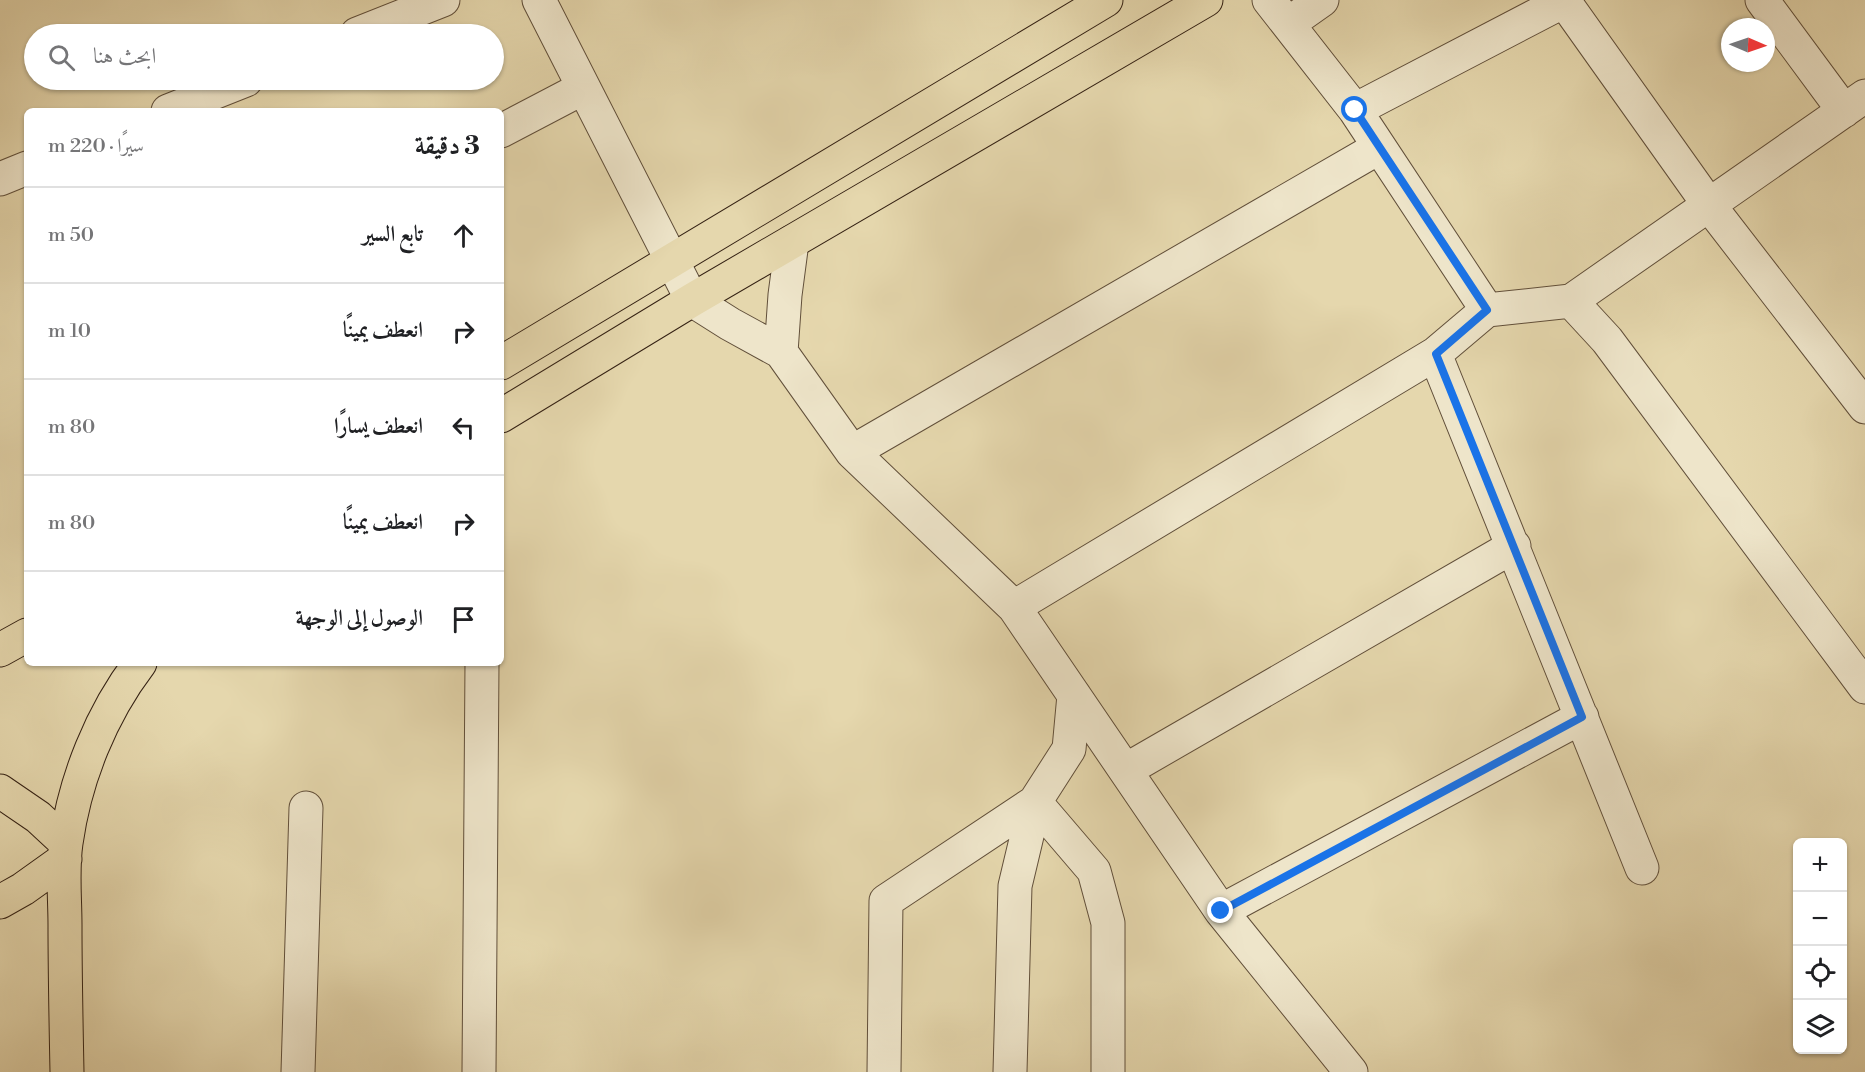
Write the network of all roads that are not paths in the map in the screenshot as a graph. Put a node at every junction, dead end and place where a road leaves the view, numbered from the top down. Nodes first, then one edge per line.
1 (443, 0) edge
2 (540, 0) edge
3 (1106, 0) edge
4 (1206, 0) edge
5 (1323, 0) edge
6 (1762, 0) edge
7 (1565, 1) edge
8 (1278, 12) edge
9 (382, 24) edge
10 (583, 88) junction
11 (228, 90) edge
12 (1854, 103) edge
13 (200, 105) edge
14 (184, 108) edge
15 (1355, 110) junction
16 (504, 129) edge
17 (1378, 148) junction
18 (24, 169) edge
19 (0, 179) edge
20 (1709, 205) junction
21 (792, 242) junction
22 (671, 261) junction
23 (692, 300) junction
24 (1571, 301) junction
25 (1487, 310) junction
26 (781, 352) junction
27 (1436, 354) junction
28 (504, 361) edge
29 (1865, 407) edge
30 (504, 414) edge
31 (852, 452) junction
32 (1514, 546) junction
33 (1014, 607) junction
34 (24, 637) edge
35 (0, 650) edge
36 (138, 666) edge
37 (482, 666) edge
38 (1862, 677) edge
39 (1074, 695) junction
40 (1582, 717) junction
41 (1125, 770) junction
42 (0, 792) edge
43 (1035, 802) junction
44 (306, 808) dead end
45 (65, 851) junction
46 (1642, 868) dead end
47 (0, 902) edge
48 (1221, 911) junction
49 (67, 1072) edge
50 (298, 1072) edge
51 (479, 1072) edge
52 (884, 1072) edge
53 (1010, 1072) edge
54 (1108, 1072) edge
55 (1351, 1072) edge

1 - 9 street
2 - 10 street
3 - 22 main road
4 - 21 main road
5 - 8 street
6 - 12 street
7 - 15 street
7 - 20 street
8 - 15 street
10 - 16 street
10 - 22 street
11 - 13 street
12 - 20 street
13 - 14 street
15 - 17 street
17 - 25 street
17 - 31 street
18 - 19 street
20 - 24 street
20 - 29 street
21 - 23 main road
21 - 26 street
22 - 23 street
22 - 28 main road
23 - 26 street
23 - 30 main road
24 - 25 street
24 - 38 street
25 - 27 street
26 - 31 street
27 - 32 street
27 - 33 street
31 - 33 street
32 - 40 street
32 - 41 street
33 - 39 street
34 - 35 main road
36 - 45 main road
37 - 51 street
39 - 41 street
39 - 43 street
40 - 46 street
40 - 48 street
41 - 48 street
42 - 45 main road
43 - 52 street
43 - 53 street
43 - 54 street
44 - 50 street
45 - 47 main road
45 - 49 main road
48 - 55 street

